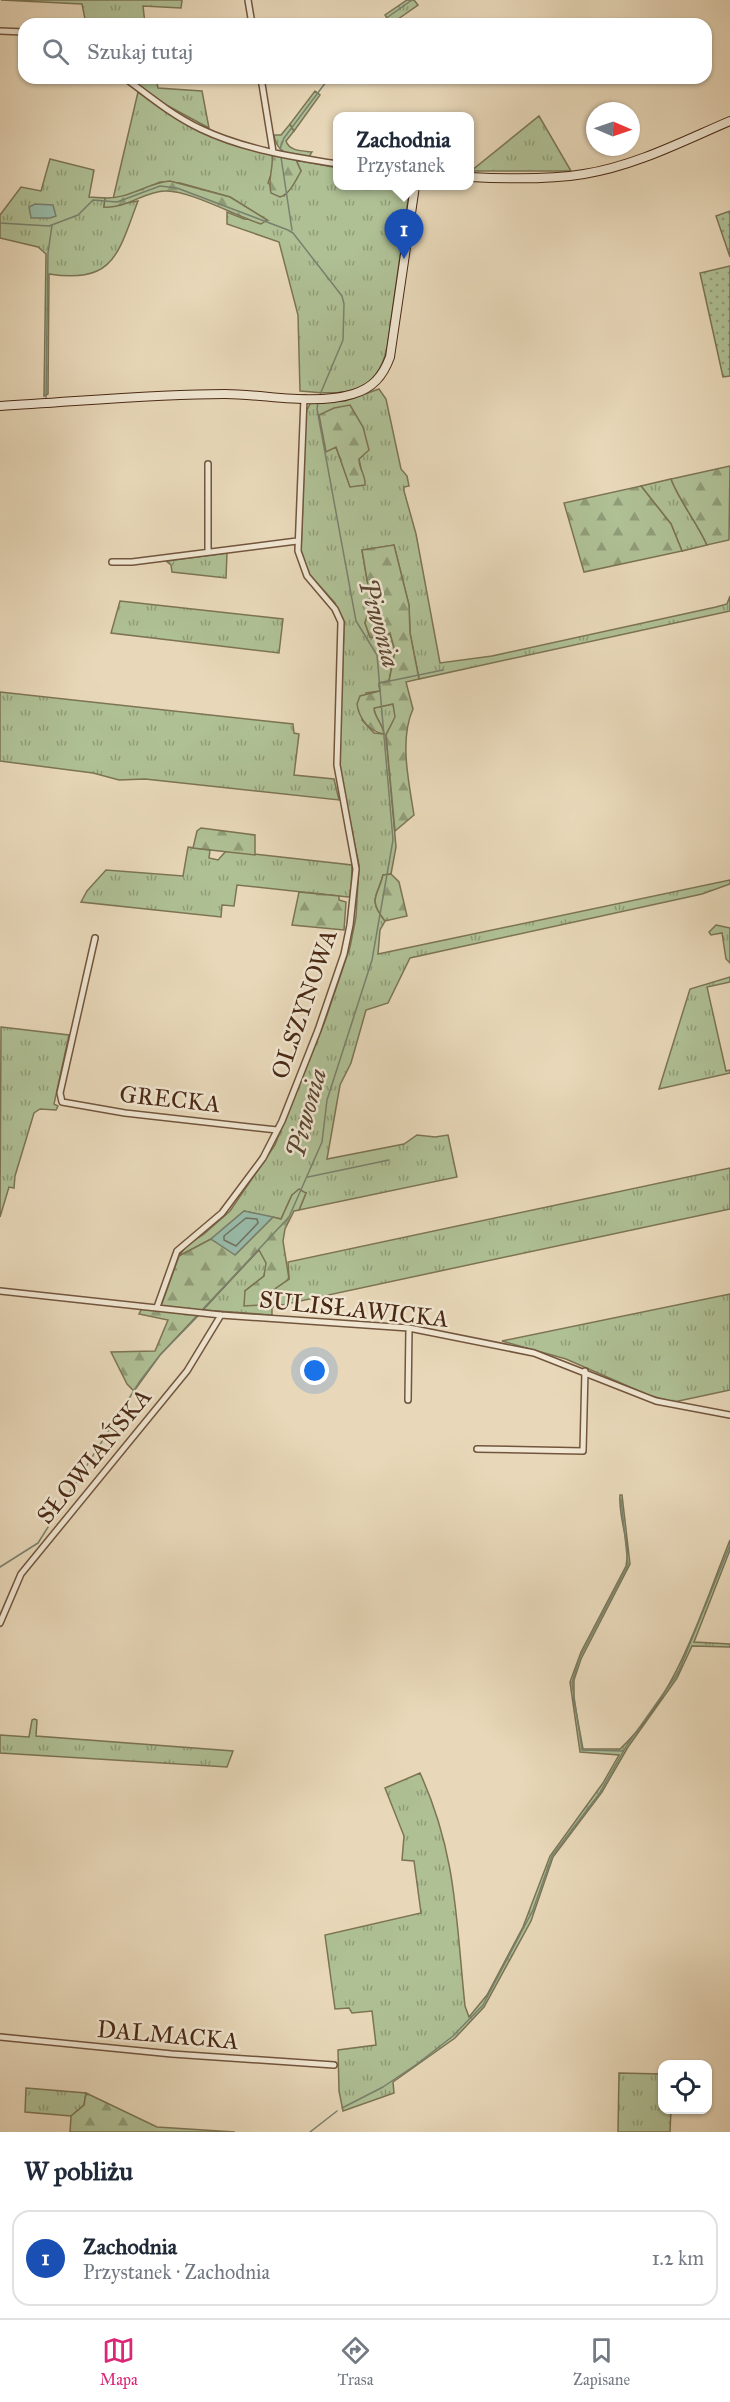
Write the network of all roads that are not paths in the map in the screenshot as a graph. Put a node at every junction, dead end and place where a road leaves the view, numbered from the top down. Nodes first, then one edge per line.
1 (248, 0) edge
2 (251, 18) edge
3 (0, 31) edge
4 (18, 32) edge
5 (134, 84) edge
6 (262, 84) edge
7 (730, 120) edge
8 (273, 152) junction
9 (333, 163) edge
10 (474, 177) edge
11 (414, 190) edge
12 (304, 398) junction
13 (0, 406) edge
14 (208, 464) dead end
15 (297, 541) junction
16 (207, 551) junction
17 (112, 562) dead end
18 (95, 938) dead end
19 (277, 1130) junction
20 (0, 1291) edge
21 (157, 1307) junction
22 (221, 1315) junction
23 (409, 1328) junction
24 (585, 1371) junction
25 (408, 1400) dead end
26 (730, 1415) edge
27 (477, 1449) dead end
28 (0, 1623) edge
29 (0, 2037) edge
30 (334, 2065) dead end

1 - 2 street
3 - 4 street
5 - 8 street
6 - 8 street
7 - 10 street
8 - 9 street
11 - 12 street
12 - 13 street
12 - 15 street, OLSZYNOWA
14 - 16 street
15 - 16 street
15 - 19 street, OLSZYNOWA
16 - 17 street
18 - 19 street, GRECKA
19 - 21 street, OLSZYNOWA
20 - 21 street, SULISŁAWICKA
21 - 22 street, SULISŁAWICKA
22 - 23 street, SULISŁAWICKA
22 - 28 street, SŁOWIAŃSKA
23 - 24 street, SULISŁAWICKA
23 - 25 street
24 - 26 street, SULISŁAWICKA
24 - 27 street
29 - 30 street, DALMACKA

